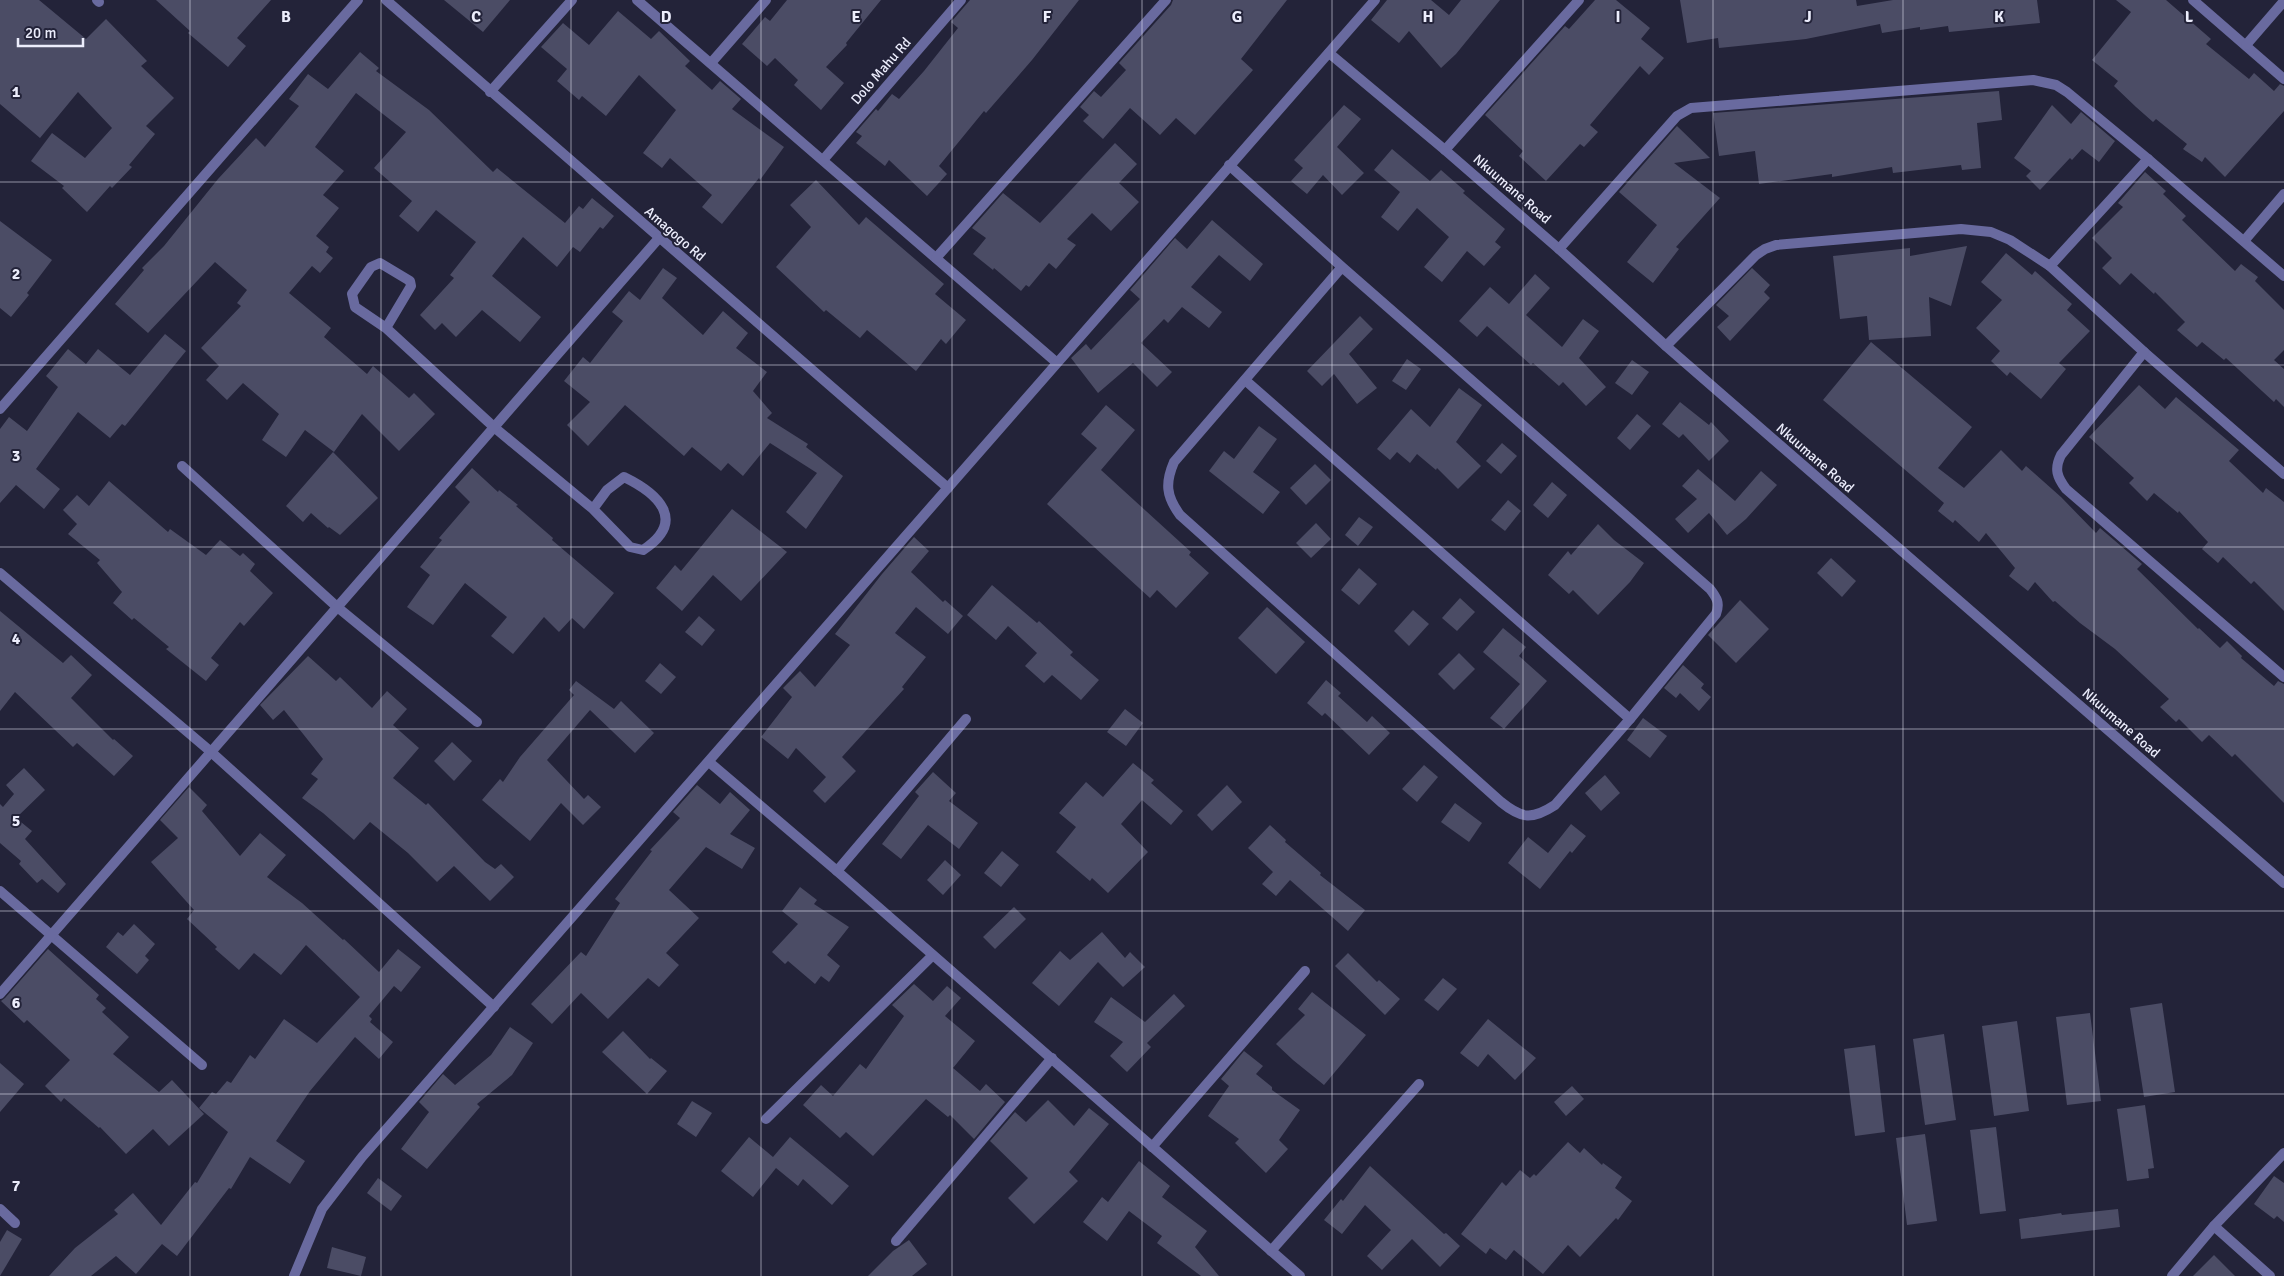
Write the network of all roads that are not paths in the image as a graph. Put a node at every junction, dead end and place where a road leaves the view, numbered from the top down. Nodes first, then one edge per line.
1 (358, 0) edge
2 (386, 0) edge
3 (572, 0) edge
4 (637, 0) edge
5 (766, 0) edge
6 (961, 0) edge
7 (1166, 0) edge
8 (1376, 0) edge
9 (1579, 0) edge
10 (2193, 0) edge
11 (2284, 0) edge
12 (2246, 45) junction
13 (1329, 53) junction
14 (711, 64) junction
15 (2284, 78) edge
16 (490, 92) junction
17 (1445, 150) junction
18 (2148, 159) junction
19 (823, 160) junction
20 (1229, 165) junction
21 (2284, 194) edge
22 (658, 238) junction
23 (2244, 241) junction
24 (1559, 249) junction
25 (936, 258) junction
26 (2050, 266) junction
27 (1342, 267) junction
28 (2284, 276) edge
29 (386, 328) junction
30 (1666, 346) junction
31 (2144, 352) junction
32 (1056, 362) junction
33 (1245, 380) junction
34 (0, 409) edge
35 (495, 428) junction
36 (182, 466) dead end
37 (2284, 474) edge
38 (948, 488) junction
39 (593, 509) junction
40 (0, 573) edge
41 (336, 606) junction
42 (2284, 677) edge
43 (966, 719) dead end
44 (1630, 719) junction
45 (477, 722) dead end
46 (210, 751) junction
47 (709, 762) junction
48 (837, 870) junction
49 (2284, 883) edge
50 (0, 891) edge
51 (51, 935) junction
52 (932, 956) junction
53 (1305, 971) dead end
54 (0, 994) edge
55 (494, 1007) junction
56 (1052, 1058) junction
57 (202, 1065) dead end
58 (1419, 1084) dead end
59 (766, 1119) dead end
60 (1152, 1147) junction
61 (2284, 1153) edge
62 (0, 1209) edge
63 (15, 1223) dead end
64 (2214, 1226) junction
65 (896, 1241) dead end
66 (1271, 1251) junction
67 (294, 1276) edge
68 (1300, 1276) edge
69 (2172, 1276) edge
70 (2270, 1276) edge

1 - 34 street
2 - 16 street, Amagogo Rd
3 - 16 street
4 - 14 street
5 - 14 street
6 - 19 street, Dolo Mahu Rd
7 - 25 street
8 - 13 street
9 - 17 street
10 - 12 street
11 - 12 street
12 - 15 street
13 - 17 street, Nkuumane Road
13 - 20 street
14 - 19 street
16 - 22 street, Amagogo Rd
17 - 24 street, Nkuumane Road
18 - 23 street
18 - 24 street
18 - 26 street
19 - 25 street
20 - 27 street
20 - 32 street
21 - 23 street
22 - 35 street
22 - 38 street, Amagogo Rd
23 - 28 street
24 - 30 street, Nkuumane Road
25 - 32 street
26 - 30 street
26 - 31 street
27 - 33 street
27 - 44 street
29 - 29 street
29 - 35 street
30 - 49 street, Nkuumane Road
31 - 37 street
31 - 42 street
32 - 38 street
33 - 44 street
33 - 44 street
35 - 39 street
35 - 41 street
36 - 41 street
38 - 47 street
39 - 39 street
40 - 46 street
41 - 45 street
41 - 46 street
43 - 48 street
46 - 51 street
46 - 55 street
47 - 48 street
47 - 55 street
48 - 52 street
50 - 51 street
51 - 54 street
51 - 57 street
52 - 56 street
52 - 59 street
53 - 60 street
55 - 67 street
56 - 60 street
56 - 65 street
58 - 66 street
60 - 66 street
61 - 64 street
62 - 63 street
64 - 69 street
64 - 70 street
66 - 68 street

